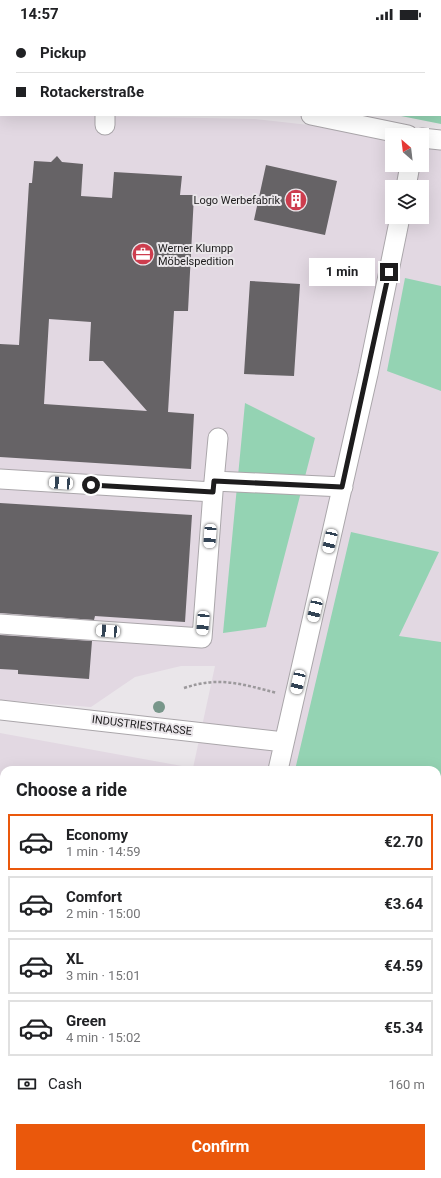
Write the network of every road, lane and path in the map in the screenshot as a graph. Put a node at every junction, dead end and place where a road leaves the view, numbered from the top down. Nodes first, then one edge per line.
1 (316, 116) edge
2 (385, 130) edge
3 (429, 139) edge
4 (441, 140) edge
5 (399, 224) edge
6 (218, 438) dead end
7 (0, 479) edge
8 (213, 487) junction
9 (342, 487) junction
10 (0, 624) edge
11 (184, 688) dead end
12 (295, 697) junction
13 (0, 710) edge
14 (284, 742) junction
15 (279, 766) edge

1 - 2 street
3 - 4 street
5 - 9 street
6 - 8 street
7 - 8 street
8 - 9 street
8 - 10 street
9 - 12 street
11 - 12 path
12 - 14 street
13 - 14 street, INDUSTRIESTRASSE
14 - 15 street

